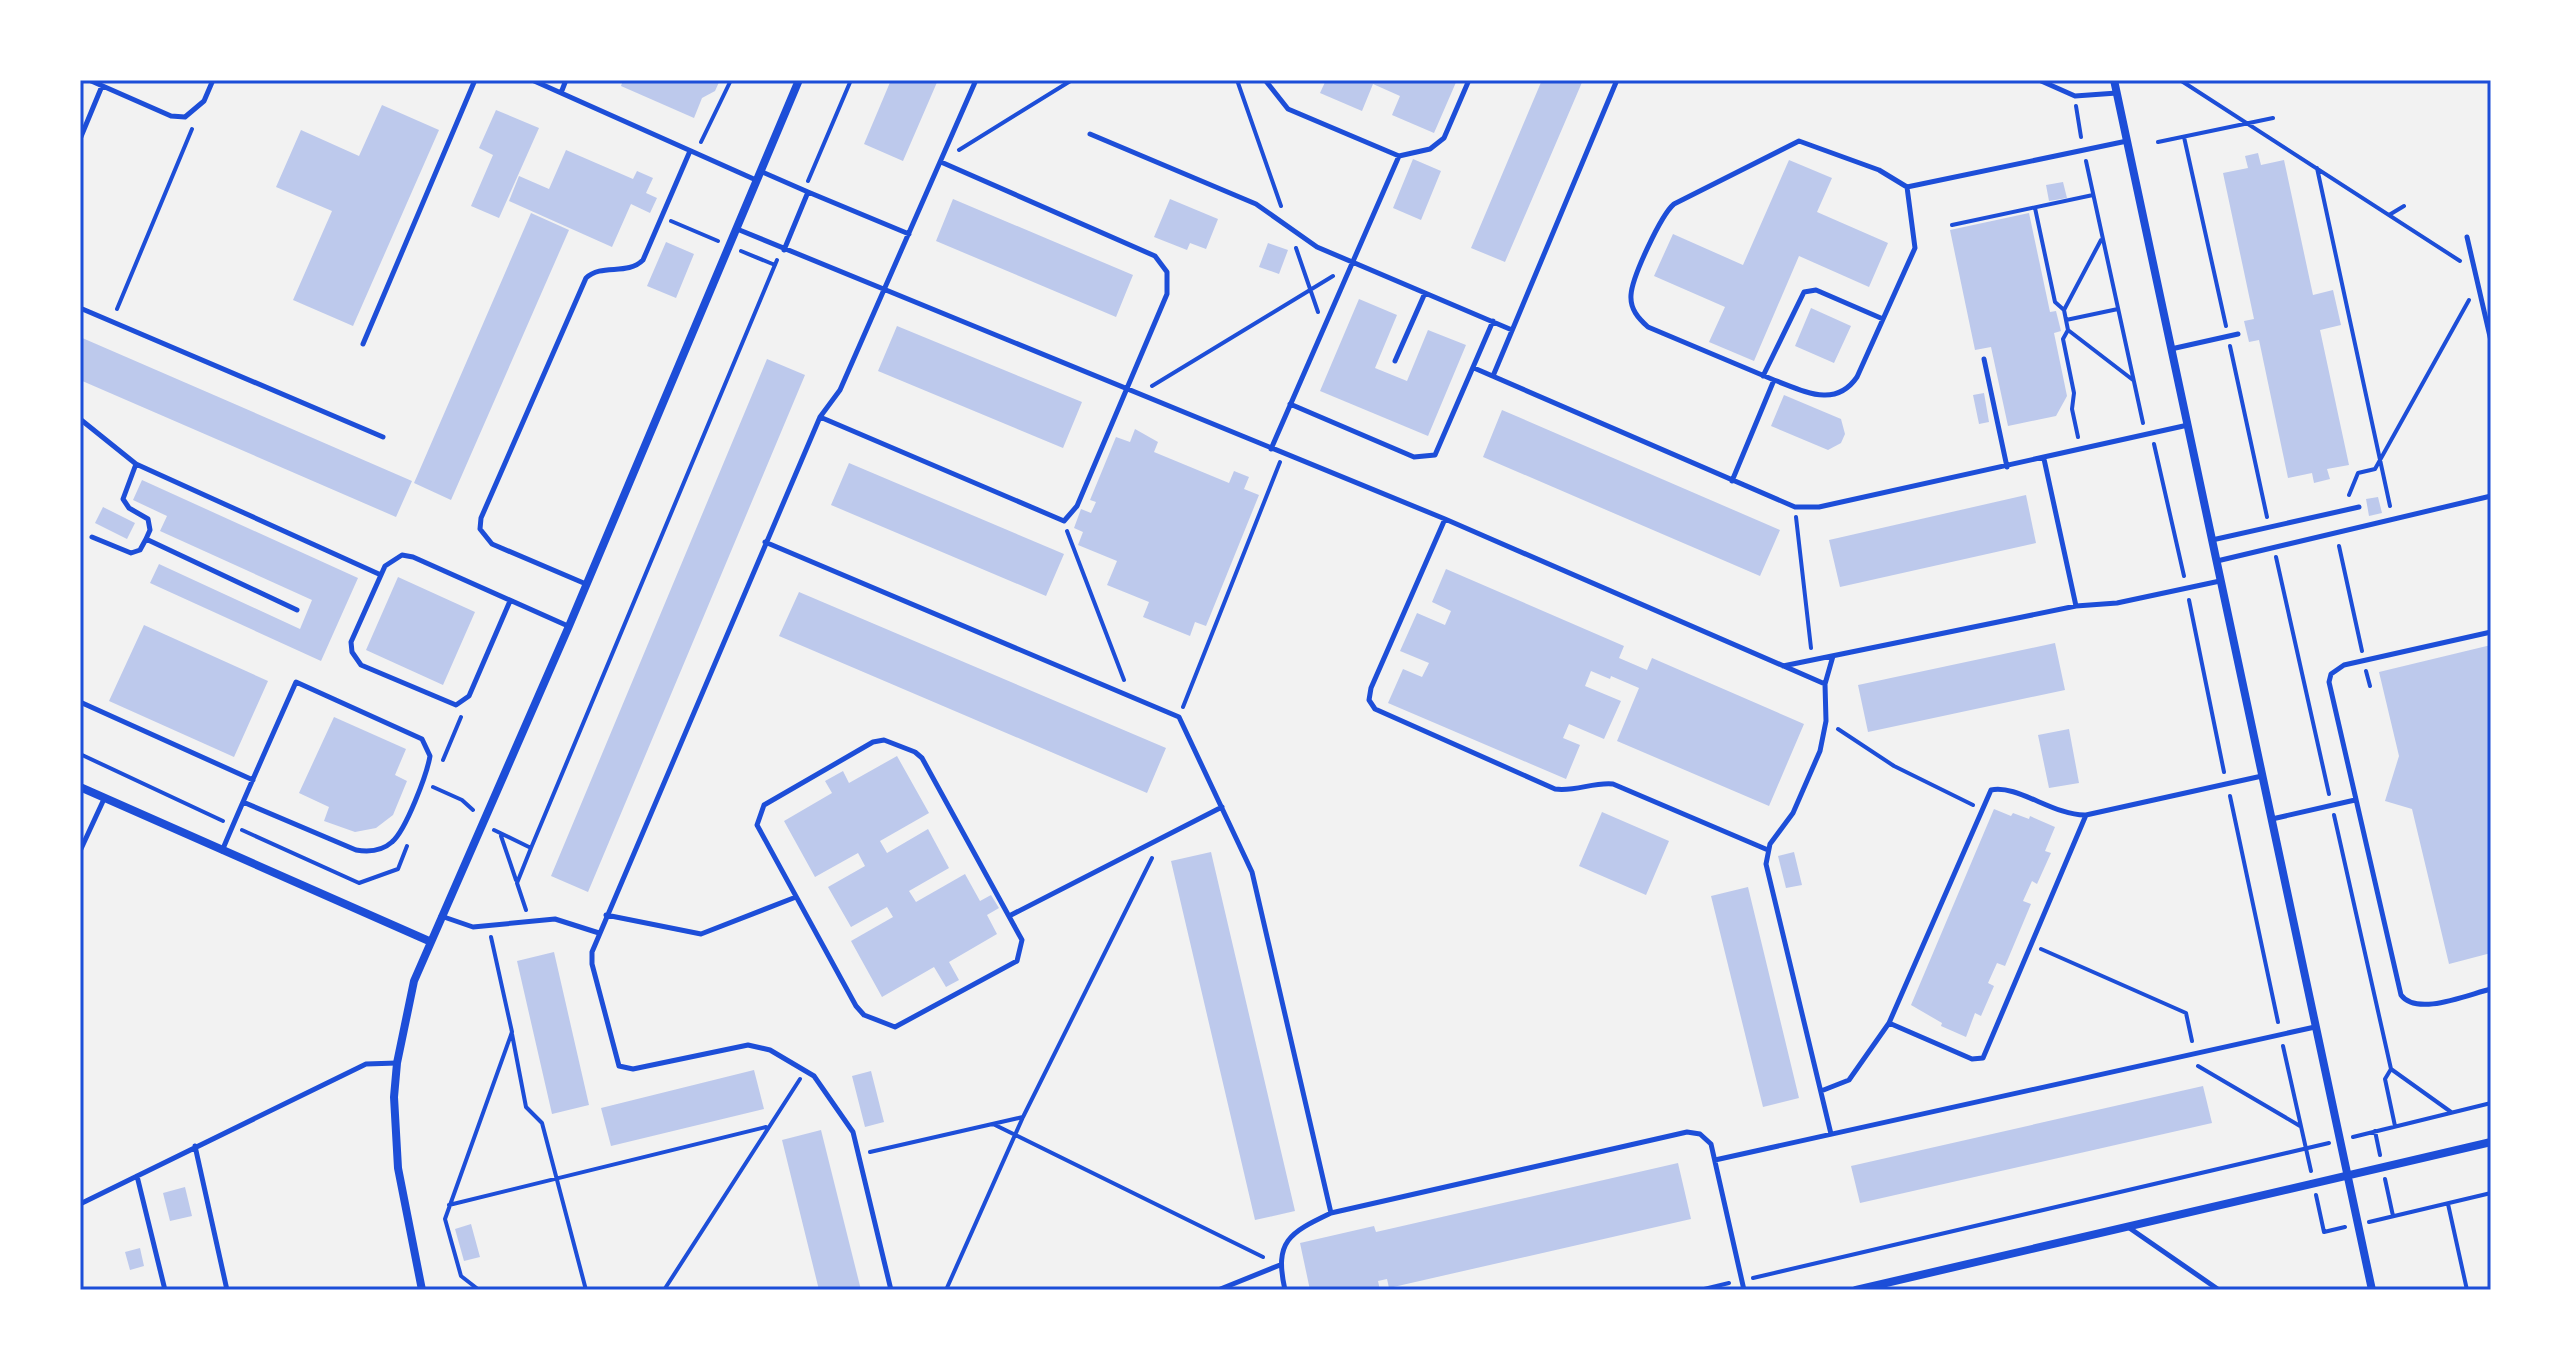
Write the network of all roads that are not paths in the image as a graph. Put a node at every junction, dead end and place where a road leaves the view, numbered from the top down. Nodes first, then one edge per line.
1 (89, 80) edge
2 (213, 80) edge
3 (475, 80) edge
4 (532, 80) edge
5 (566, 80) edge
6 (799, 80) edge
7 (976, 80) edge
8 (1265, 80) edge
9 (1469, 80) edge
10 (1617, 80) edge
11 (2039, 80) edge
12 (2114, 80) edge
13 (102, 86) junction
14 (561, 93) junction
15 (2117, 93) junction
16 (1090, 134) dead end
17 (80, 139) edge
18 (2127, 141) junction
19 (690, 151) junction
20 (1399, 156) junction
21 (941, 162) junction
22 (758, 176) junction
23 (1907, 187) junction
24 (807, 191) junction
25 (736, 229) junction
26 (909, 234) junction
27 (2467, 237) dead end
28 (783, 249) junction
29 (1350, 265) junction
30 (885, 290) junction
31 (1425, 293) junction
32 (80, 308) edge
33 (1883, 319) junction
34 (1493, 321) junction
35 (1512, 330) junction
36 (2238, 334) dead end
37 (2491, 341) edge
38 (363, 344) dead end
39 (2171, 349) junction
40 (1984, 359) dead end
41 (1395, 361) dead end
42 (1474, 368) junction
43 (1493, 376) junction
44 (1763, 376) junction
45 (1774, 380) junction
46 (1127, 391) junction
47 (1290, 404) junction
48 (820, 417) junction
49 (80, 419) edge
50 (2188, 425) junction
51 (383, 437) dead end
52 (1271, 449) junction
53 (2044, 459) junction
54 (136, 464) junction
55 (2007, 467) junction
56 (1732, 481) junction
57 (2491, 496) edge
58 (2359, 507) dead end
59 (1445, 519) junction
60 (92, 537) dead end
61 (146, 539) junction
62 (2212, 540) junction
63 (765, 542) junction
64 (2217, 561) junction
65 (381, 575) junction
66 (2221, 580) junction
67 (587, 584) junction
68 (510, 601) junction
69 (2076, 606) junction
70 (297, 610) dead end
71 (569, 626) junction
72 (2491, 632) edge
73 (1833, 656) junction
74 (1783, 666) junction
75 (1825, 684) junction
76 (80, 702) edge
77 (2263, 776) junction
78 (253, 780) junction
79 (80, 787) edge
80 (104, 798) junction
81 (2355, 800) junction
82 (243, 802) junction
83 (1222, 807) junction
84 (2086, 815) junction
85 (2272, 819) junction
86 (1768, 850) junction
87 (80, 851) edge
88 (222, 851) junction
89 (796, 897) junction
90 (606, 915) junction
91 (1011, 915) junction
92 (441, 916) junction
93 (599, 933) junction
94 (429, 941) junction
95 (2491, 989) edge
96 (1889, 1023) junction
97 (2316, 1027) junction
98 (397, 1063) junction
99 (1821, 1091) junction
100 (1831, 1134) junction
101 (2491, 1142) edge
102 (195, 1146) junction
103 (1715, 1160) junction
104 (137, 1176) junction
105 (2348, 1176) junction
106 (80, 1204) edge
107 (1331, 1213) junction
108 (2127, 1226) junction
109 (1280, 1265) junction
110 (165, 1290) edge
111 (227, 1290) edge
112 (422, 1290) edge
113 (891, 1290) edge
114 (1218, 1290) edge
115 (1285, 1290) edge
116 (1744, 1290) edge
117 (1856, 1290) edge
118 (2219, 1290) edge
119 (2372, 1290) edge

1 - 13 lane
2 - 13 lane
3 - 38 lane
4 - 14 lane
5 - 14 lane
6 - 22 street
7 - 21 lane
8 - 20 lane
9 - 20 lane
10 - 35 lane
11 - 15 lane
12 - 15 street
13 - 17 lane
14 - 19 lane
15 - 18 street
16 - 29 lane
18 - 23 lane
18 - 39 street
19 - 22 lane
19 - 67 lane
20 - 29 lane
21 - 26 lane
21 - 46 lane
22 - 24 lane
22 - 25 street
23 - 33 lane
23 - 44 lane
24 - 26 lane
24 - 28 lane
25 - 28 lane
25 - 67 street
26 - 30 lane
27 - 37 lane
28 - 30 lane
29 - 31 lane
29 - 47 lane
30 - 46 lane
30 - 48 lane
31 - 34 lane
31 - 41 lane
32 - 51 lane
33 - 44 lane
33 - 45 lane
34 - 35 lane
34 - 42 lane
35 - 43 lane
36 - 39 lane
39 - 50 street
40 - 55 lane
42 - 43 lane
42 - 47 lane
43 - 56 lane
44 - 45 lane
45 - 56 lane
46 - 48 lane
46 - 52 lane
47 - 52 lane
48 - 63 lane
49 - 54 lane
50 - 53 lane
50 - 62 street
52 - 59 lane
53 - 55 lane
53 - 69 lane
54 - 61 lane
54 - 65 lane
55 - 56 lane
57 - 64 lane
58 - 62 lane
59 - 74 lane
59 - 86 lane
60 - 61 lane
61 - 70 lane
62 - 64 street
63 - 83 lane
63 - 90 lane
64 - 66 street
65 - 68 lane
65 - 68 lane
66 - 69 lane
66 - 77 street
67 - 71 street
68 - 71 lane
69 - 73 lane
71 - 92 street
72 - 81 lane
73 - 74 lane
73 - 75 lane
74 - 75 lane
75 - 86 lane
76 - 78 lane
77 - 84 lane
77 - 85 street
78 - 82 lane
78 - 82 lane
79 - 80 street
80 - 87 lane
80 - 88 street
81 - 85 lane
81 - 95 lane
82 - 88 lane
83 - 91 lane
83 - 107 lane
84 - 96 lane
84 - 96 lane
85 - 97 street
86 - 99 lane
88 - 94 street
89 - 90 lane
89 - 91 lane
89 - 91 lane
90 - 93 lane
92 - 93 lane
92 - 94 street
93 - 113 lane
94 - 98 street
96 - 99 lane
97 - 100 lane
97 - 105 street
98 - 102 lane
98 - 112 street
99 - 100 lane
100 - 103 lane
101 - 105 street
102 - 104 lane
102 - 111 lane
103 - 107 lane
103 - 116 lane
104 - 106 lane
104 - 110 lane
105 - 108 street
105 - 119 street
107 - 109 lane
108 - 117 street
108 - 118 lane
109 - 114 lane
109 - 115 lane

